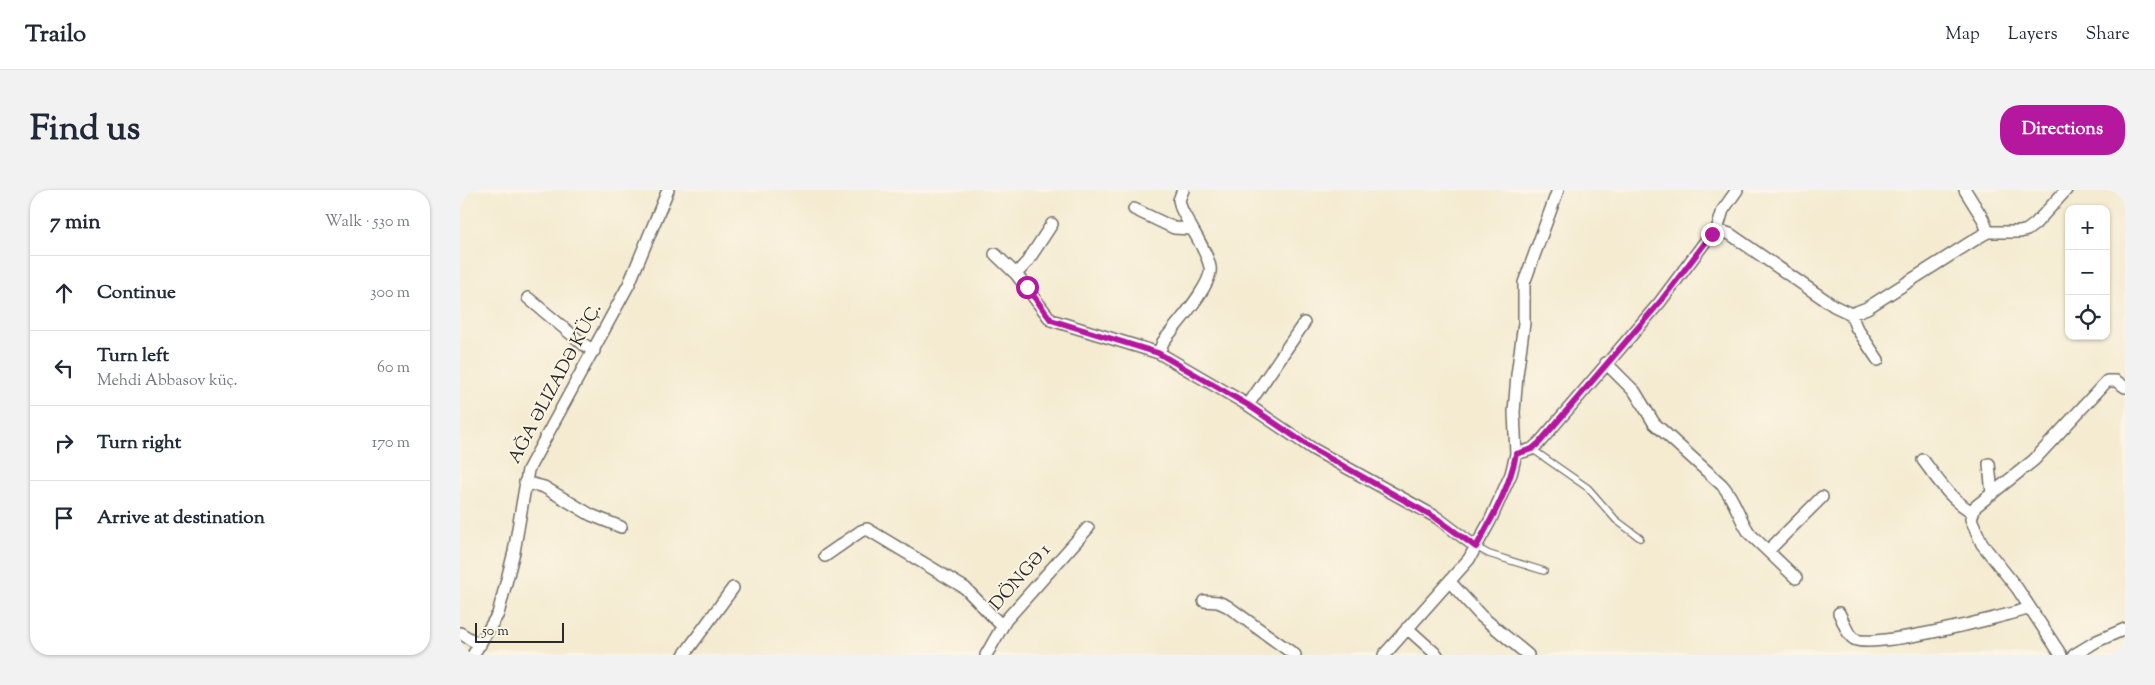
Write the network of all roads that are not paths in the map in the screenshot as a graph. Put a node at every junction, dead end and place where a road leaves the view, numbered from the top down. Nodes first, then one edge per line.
1 (668, 190) edge
2 (1184, 190) edge
3 (1558, 190) edge
4 (1736, 190) edge
5 (1966, 190) edge
6 (2066, 190) edge
7 (1134, 209) dead end
8 (1052, 224) dead end
9 (1191, 229) junction
10 (1717, 230) junction
11 (1988, 232) junction
12 (995, 254) dead end
13 (1016, 274) junction
14 (528, 298) dead end
15 (1851, 314) junction
16 (1304, 323) dead end
17 (594, 351) junction
18 (1158, 353) junction
19 (1878, 360) dead end
20 (1606, 363) junction
21 (2125, 388) edge
22 (1248, 405) junction
23 (1532, 449) junction
24 (1516, 454) junction
25 (1923, 460) dead end
26 (1989, 464) dead end
27 (525, 482) junction
28 (1992, 494) junction
29 (1822, 497) dead end
30 (1972, 512) junction
31 (621, 527) dead end
32 (1088, 528) dead end
33 (1640, 538) dead end
34 (1476, 547) junction
35 (1768, 552) junction
36 (825, 556) dead end
37 (1544, 571) dead end
38 (1796, 578) dead end
39 (1450, 582) junction
40 (733, 588) dead end
41 (1204, 601) dead end
42 (2030, 608) junction
43 (1839, 613) dead end
44 (1002, 626) junction
45 (1407, 628) junction
46 (2125, 629) edge
47 (460, 633) edge
48 (476, 652) edge
49 (2080, 653) edge
50 (684, 655) edge
51 (986, 655) edge
52 (1295, 655) edge
53 (1384, 655) edge
54 (1437, 655) edge
55 (1528, 655) edge
56 (2061, 655) edge

1 - 17 street, AĞA ƏLIZADƏ KÜÇ.
2 - 9 street
3 - 24 street
4 - 10 street
5 - 11 street
6 - 11 street
7 - 9 street
8 - 13 street
9 - 18 street
10 - 15 street
10 - 20 street
11 - 15 street
12 - 13 street
13 - 18 street
14 - 17 street
15 - 19 street
16 - 22 street
17 - 27 street, AĞA ƏLIZADƏ KÜÇ.
18 - 22 street
20 - 23 street
20 - 35 street
21 - 28 street
22 - 34 street
23 - 24 street
23 - 33 lane
24 - 34 street
25 - 30 street
26 - 28 street
27 - 31 street
27 - 48 street, AĞA ƏLIZADƏ KÜÇ.
28 - 30 street
29 - 35 street
30 - 42 street
32 - 44 street, DÖNGƏ 1
34 - 37 lane
34 - 39 street
35 - 38 street
36 - 44 street
39 - 45 street
39 - 55 street
40 - 50 street
41 - 52 street
42 - 43 street
42 - 56 street
44 - 51 street, DÖNGƏ 1
45 - 53 street
45 - 54 street
46 - 49 street
47 - 48 street

